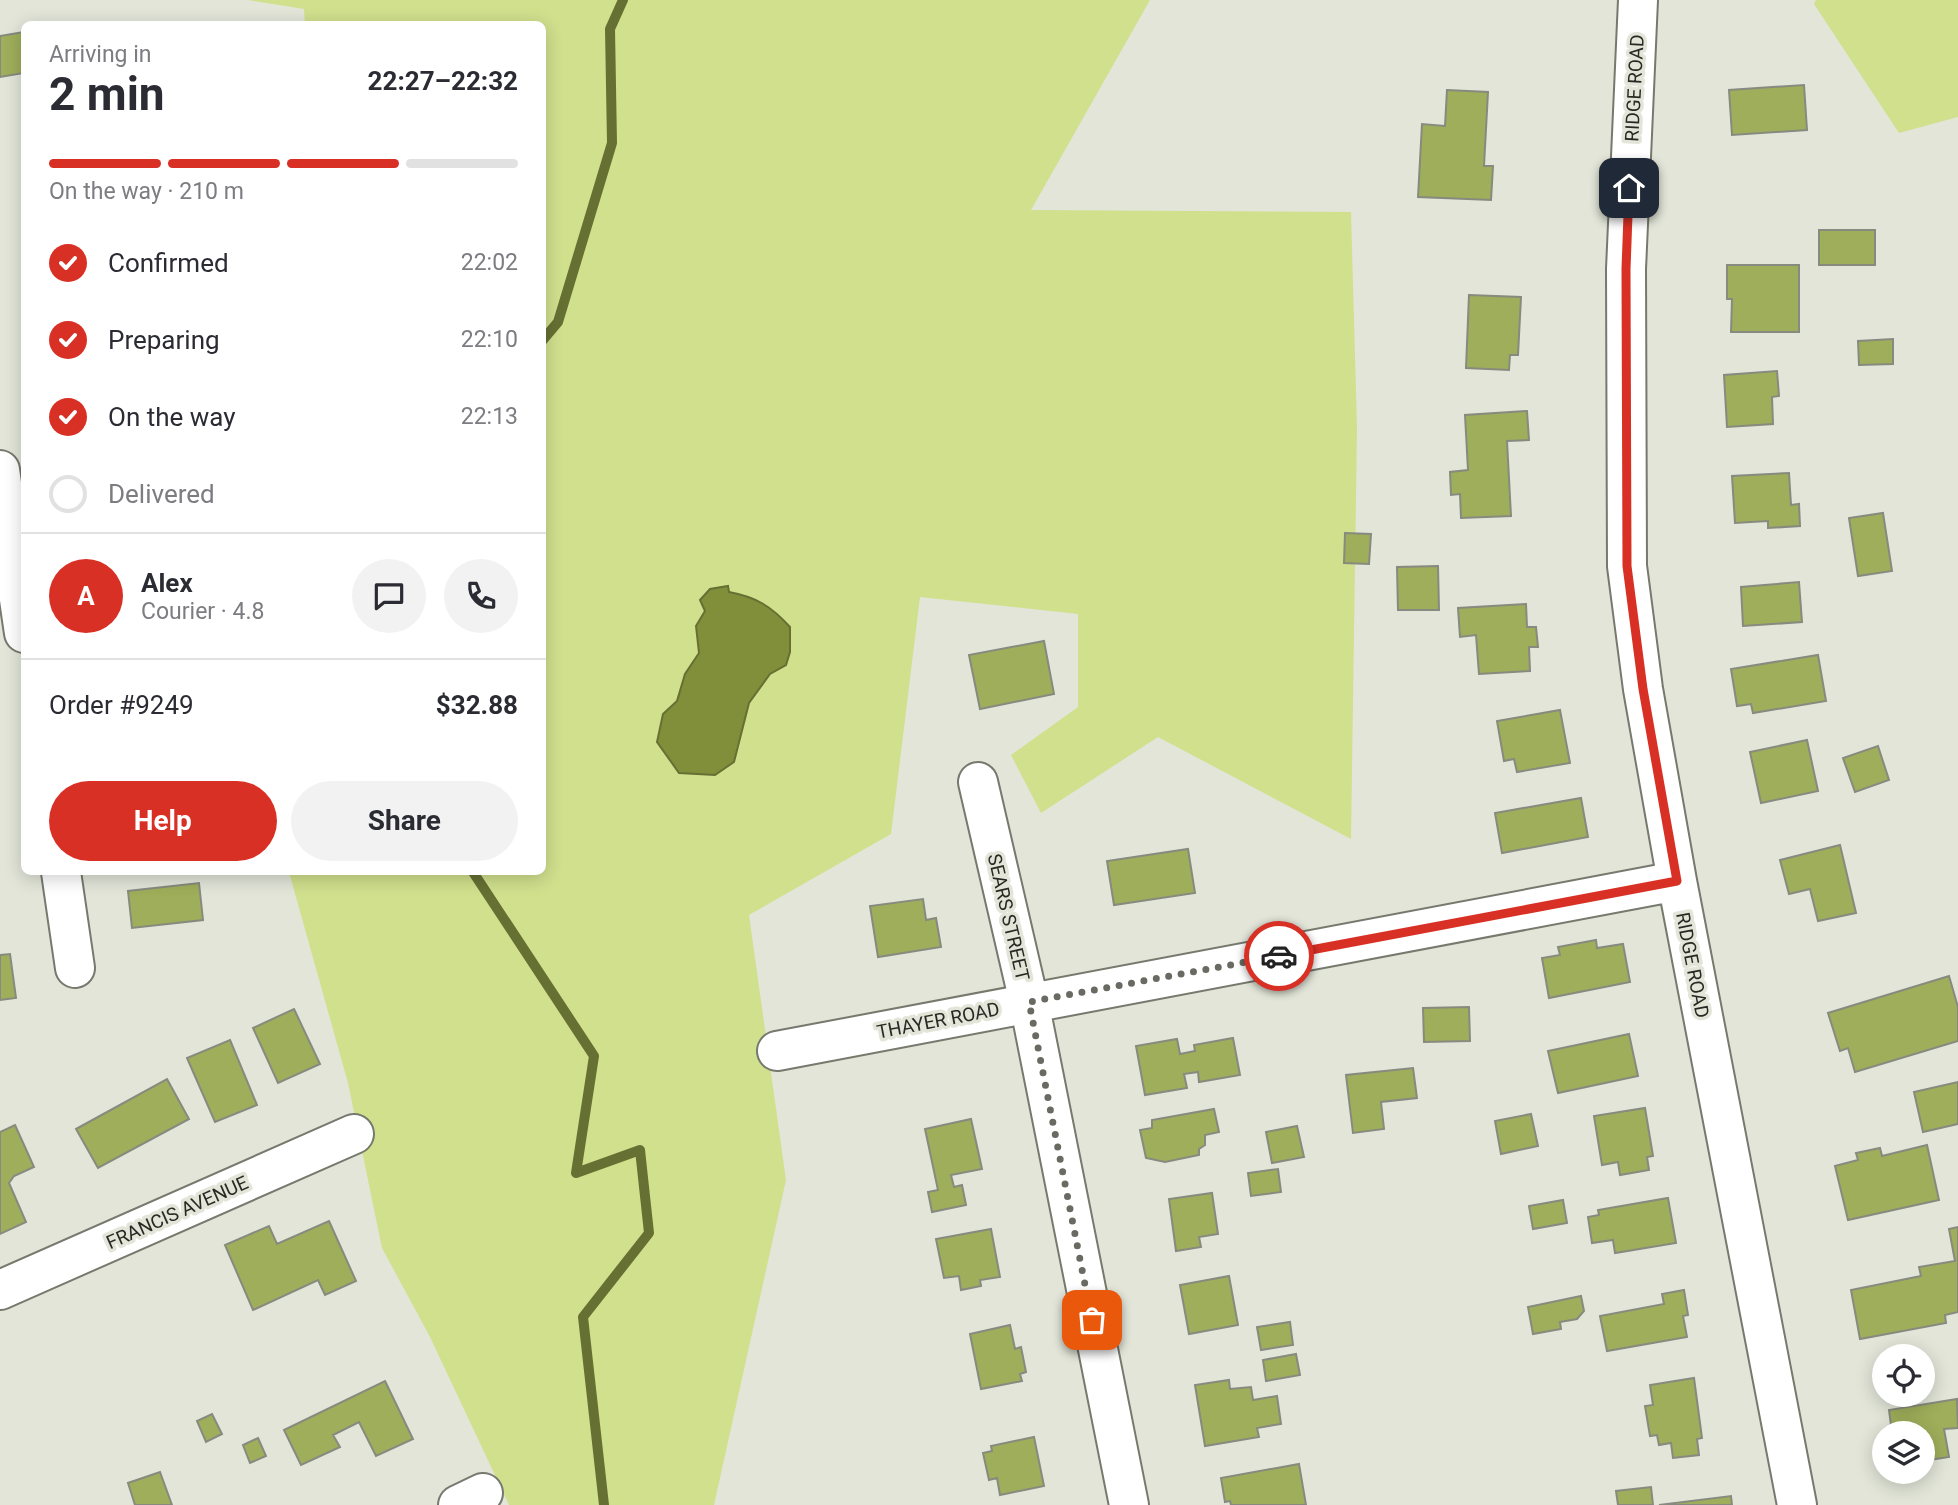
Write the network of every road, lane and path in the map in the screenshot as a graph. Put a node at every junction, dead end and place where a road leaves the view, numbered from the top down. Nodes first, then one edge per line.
1 (1638, 0) edge
2 (0, 470) edge
3 (21, 613) edge
4 (978, 782) dead end
5 (61, 875) edge
6 (1677, 881) junction
7 (75, 968) dead end
8 (1029, 1002) junction
9 (777, 1051) dead end
10 (354, 1134) dead end
11 (0, 1290) edge
12 (1129, 1505) edge
13 (1797, 1505) edge

1 - 6 street, RIDGE ROAD
2 - 3 street
4 - 8 street, SEARS STREET
5 - 7 street
6 - 8 street, THAYER ROAD
6 - 13 street, RIDGE ROAD
8 - 9 street, THAYER ROAD
8 - 12 street, SEARS STREET
10 - 11 street, FRANCIS AVENUE

